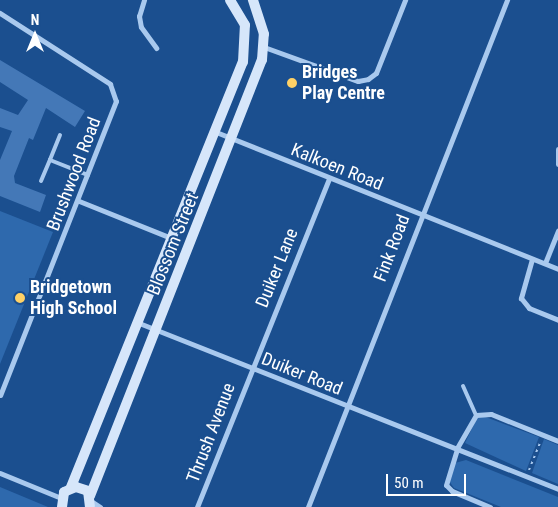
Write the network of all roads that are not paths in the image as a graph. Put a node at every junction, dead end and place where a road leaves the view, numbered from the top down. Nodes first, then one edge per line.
1 (144, 0) edge
2 (230, 0) edge
3 (252, 0) edge
4 (405, 0) edge
5 (507, 0) edge
6 (0, 13) edge
7 (264, 47) junction
8 (156, 48) dead end
9 (237, 78) junction
10 (254, 83) junction
11 (216, 132) junction
12 (60, 135) dead end
13 (233, 140) junction
14 (558, 149) edge
15 (50, 160) junction
16 (558, 164) edge
17 (89, 175) junction
18 (329, 178) junction
19 (41, 181) dead end
20 (79, 201) junction
21 (420, 215) junction
22 (558, 230) edge
23 (172, 239) junction
24 (532, 259) junction
25 (545, 263) junction
26 (558, 269) edge
27 (558, 320) edge
28 (139, 324) junction
29 (156, 330) junction
30 (251, 369) junction
31 (463, 386) dead end
32 (0, 395) edge
33 (345, 406) junction
34 (476, 415) junction
35 (558, 441) edge
36 (457, 448) junction
37 (0, 473) edge
38 (70, 487) junction
39 (558, 489) edge
40 (62, 502) edge
41 (93, 503) edge
42 (197, 507) edge
43 (308, 507) edge
44 (490, 507) edge

1 - 8 street
2 - 9 street, Blossom Street
3 - 7 street, Blossom Street
4 - 7 street
5 - 21 street, Fink Road
6 - 17 street, Brushwood Road
7 - 10 street, Blossom Street
9 - 10 street
9 - 11 street, Blossom Street
10 - 13 street, Blossom Street
11 - 13 street, Kalkoen Road
11 - 23 street, Blossom Street
12 - 15 lane
13 - 18 street, Kalkoen Road
13 - 29 street, Blossom Street
14 - 16 street
15 - 17 lane
15 - 19 lane
17 - 20 street, Brushwood Road
18 - 21 street, Kalkoen Road
18 - 30 street, Duiker Lane
20 - 23 street
20 - 32 street, Brushwood Road
21 - 24 street, Kalkoen Road
21 - 33 street, Fink Road
22 - 25 street
23 - 28 street, Blossom Street
24 - 25 street, Kalkoen Road
24 - 27 street
25 - 26 street, Kalkoen Road
28 - 29 street, Duiker Road
28 - 38 street, Blossom Street
29 - 30 street, Duiker Road
29 - 41 street, Blossom Street
30 - 33 street, Duiker Road
30 - 42 street, Thrush Avenue
31 - 34 lane
33 - 36 street, Duiker Road
33 - 43 street, Fink Road
34 - 35 street
34 - 36 street
36 - 39 street, Duiker Road
36 - 44 street
37 - 40 street
38 - 40 street, Blossom Street
38 - 41 street

